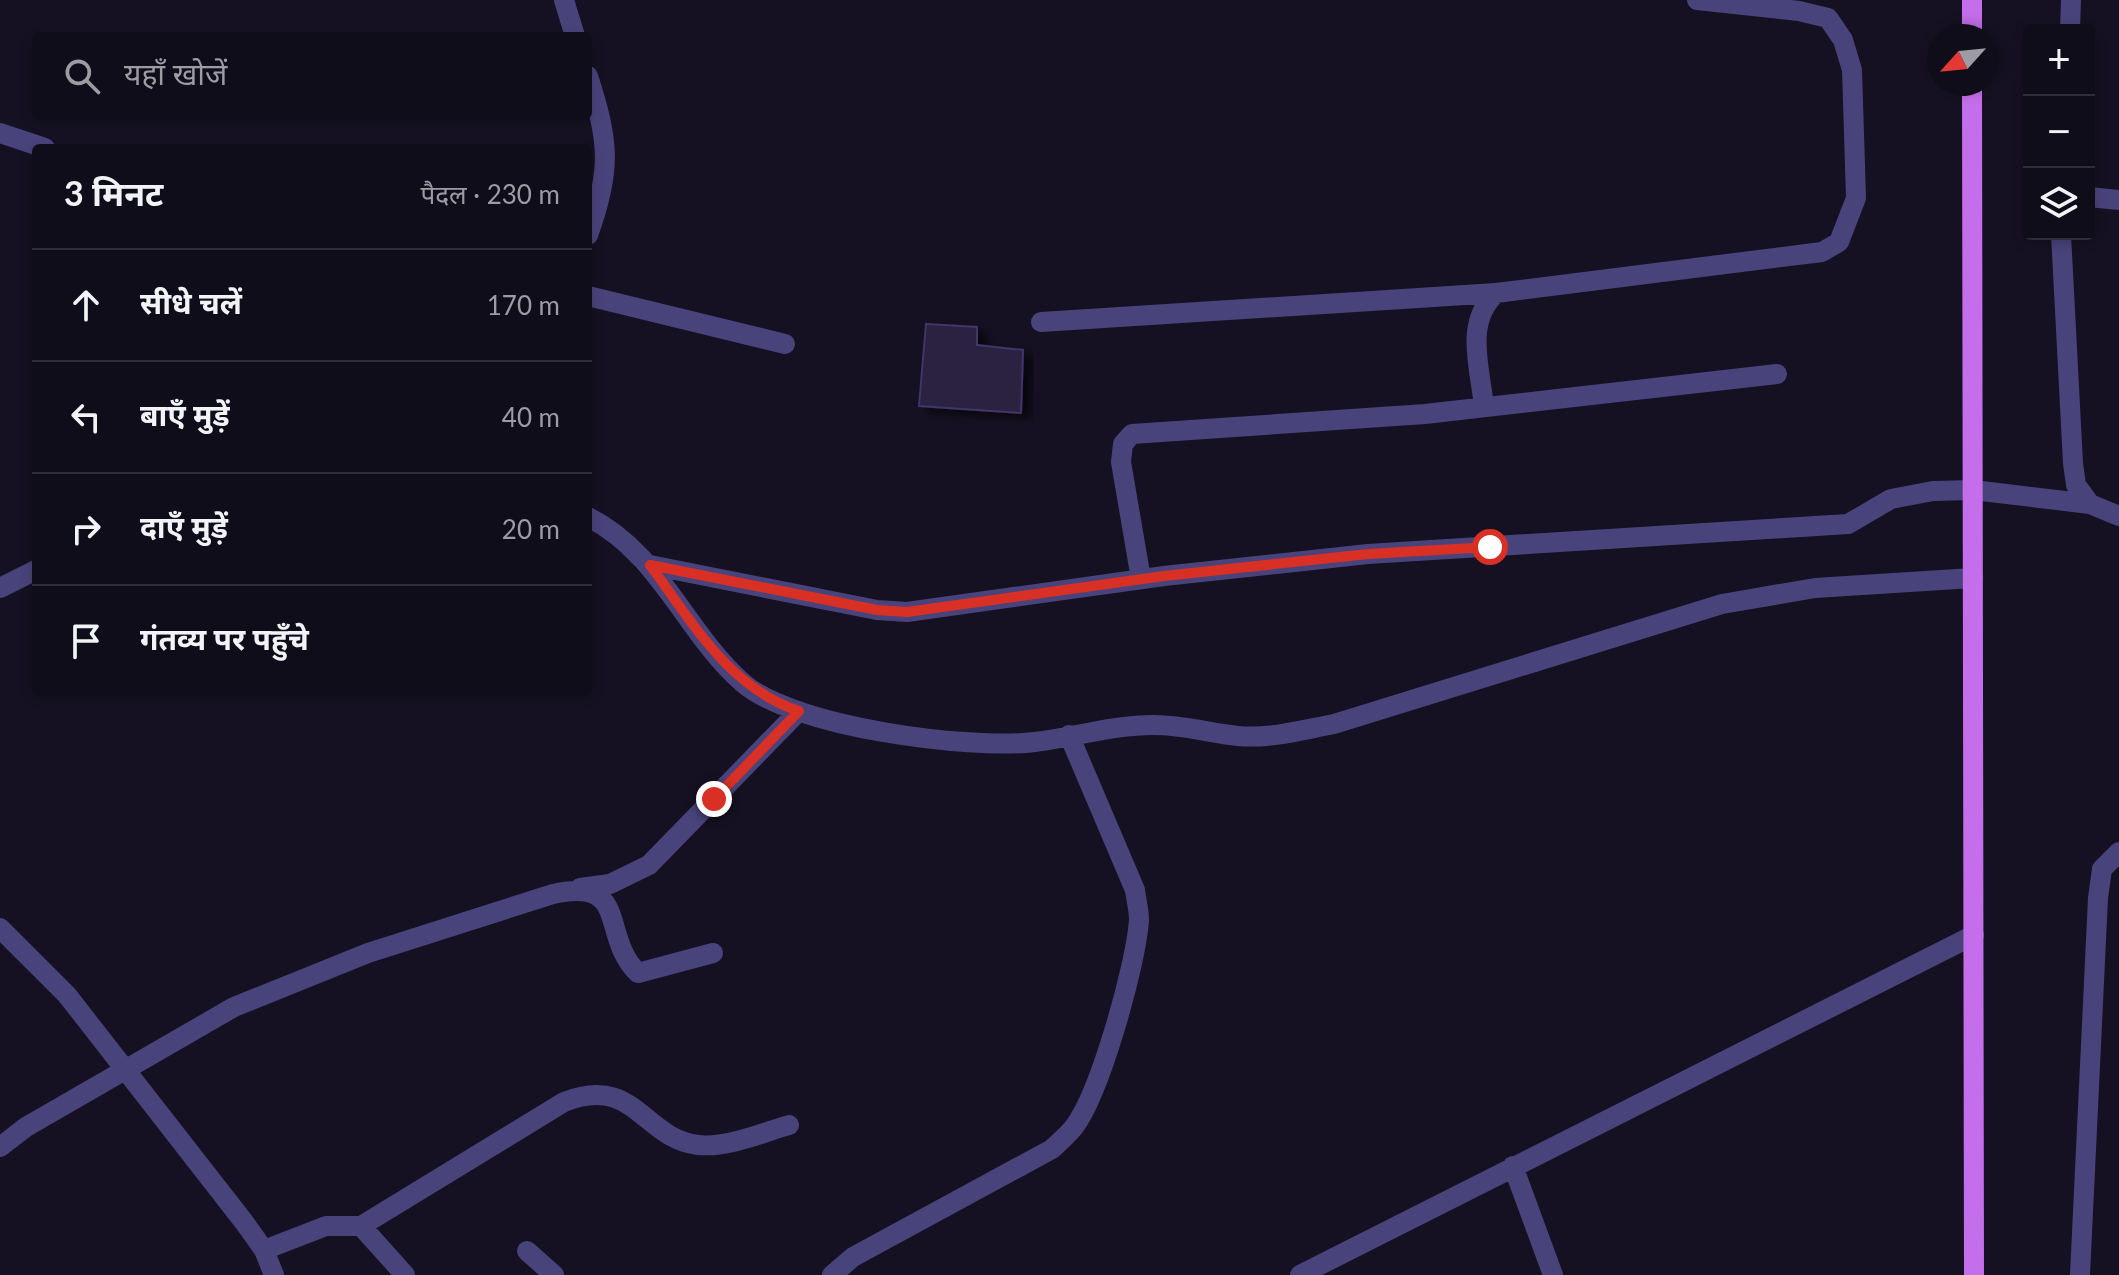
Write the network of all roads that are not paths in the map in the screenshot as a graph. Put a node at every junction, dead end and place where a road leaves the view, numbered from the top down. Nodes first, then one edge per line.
1 (564, 0) edge
2 (1697, 0) edge
3 (1972, 0) edge
4 (2071, 0) edge
5 (1972, 24) edge
6 (2070, 24) edge
7 (574, 32) edge
8 (592, 89) edge
9 (1972, 96) edge
10 (0, 133) edge
11 (33, 144) edge
12 (2095, 198) edge
13 (2119, 200) edge
14 (592, 224) edge
15 (2061, 240) edge
16 (1496, 293) junction
17 (592, 297) edge
18 (1041, 322) dead end
19 (785, 344) dead end
20 (1777, 374) dead end
21 (1484, 407) junction
22 (1973, 490) junction
23 (2090, 504) junction
24 (2119, 516) edge
25 (592, 519) edge
26 (650, 565) junction
27 (32, 572) edge
28 (1973, 578) junction
29 (1141, 579) junction
30 (0, 588) edge
31 (799, 711) junction
32 (1069, 735) junction
33 (2119, 852) edge
34 (579, 888) junction
35 (0, 928) edge
36 (1974, 935) junction
37 (713, 953) dead end
38 (124, 1069) junction
39 (789, 1125) dead end
40 (0, 1147) edge
41 (1513, 1166) junction
42 (361, 1226) junction
43 (264, 1250) junction
44 (527, 1251) dead end
45 (274, 1275) edge
46 (405, 1275) edge
47 (554, 1275) edge
48 (832, 1275) edge
49 (1300, 1275) edge
50 (1553, 1275) edge
51 (1974, 1275) edge
52 (2080, 1275) edge

1 - 7 street
2 - 16 street
3 - 5 main road
4 - 6 street
8 - 14 street
9 - 22 main road
10 - 11 street
12 - 13 street
15 - 23 street
16 - 18 street
16 - 21 street
17 - 19 street
20 - 21 street
21 - 29 street
22 - 23 street
22 - 28 main road
22 - 29 street
23 - 24 street
25 - 26 street
26 - 29 street
26 - 31 street
27 - 30 street
28 - 32 street
28 - 36 main road
31 - 32 street
31 - 34 street
32 - 48 street
33 - 52 street
34 - 37 street
34 - 38 street
35 - 38 street
36 - 41 street
36 - 51 main road
38 - 40 street
38 - 43 street
39 - 42 street
41 - 49 street
41 - 50 street
42 - 43 street
42 - 46 street
43 - 45 street
44 - 47 street

